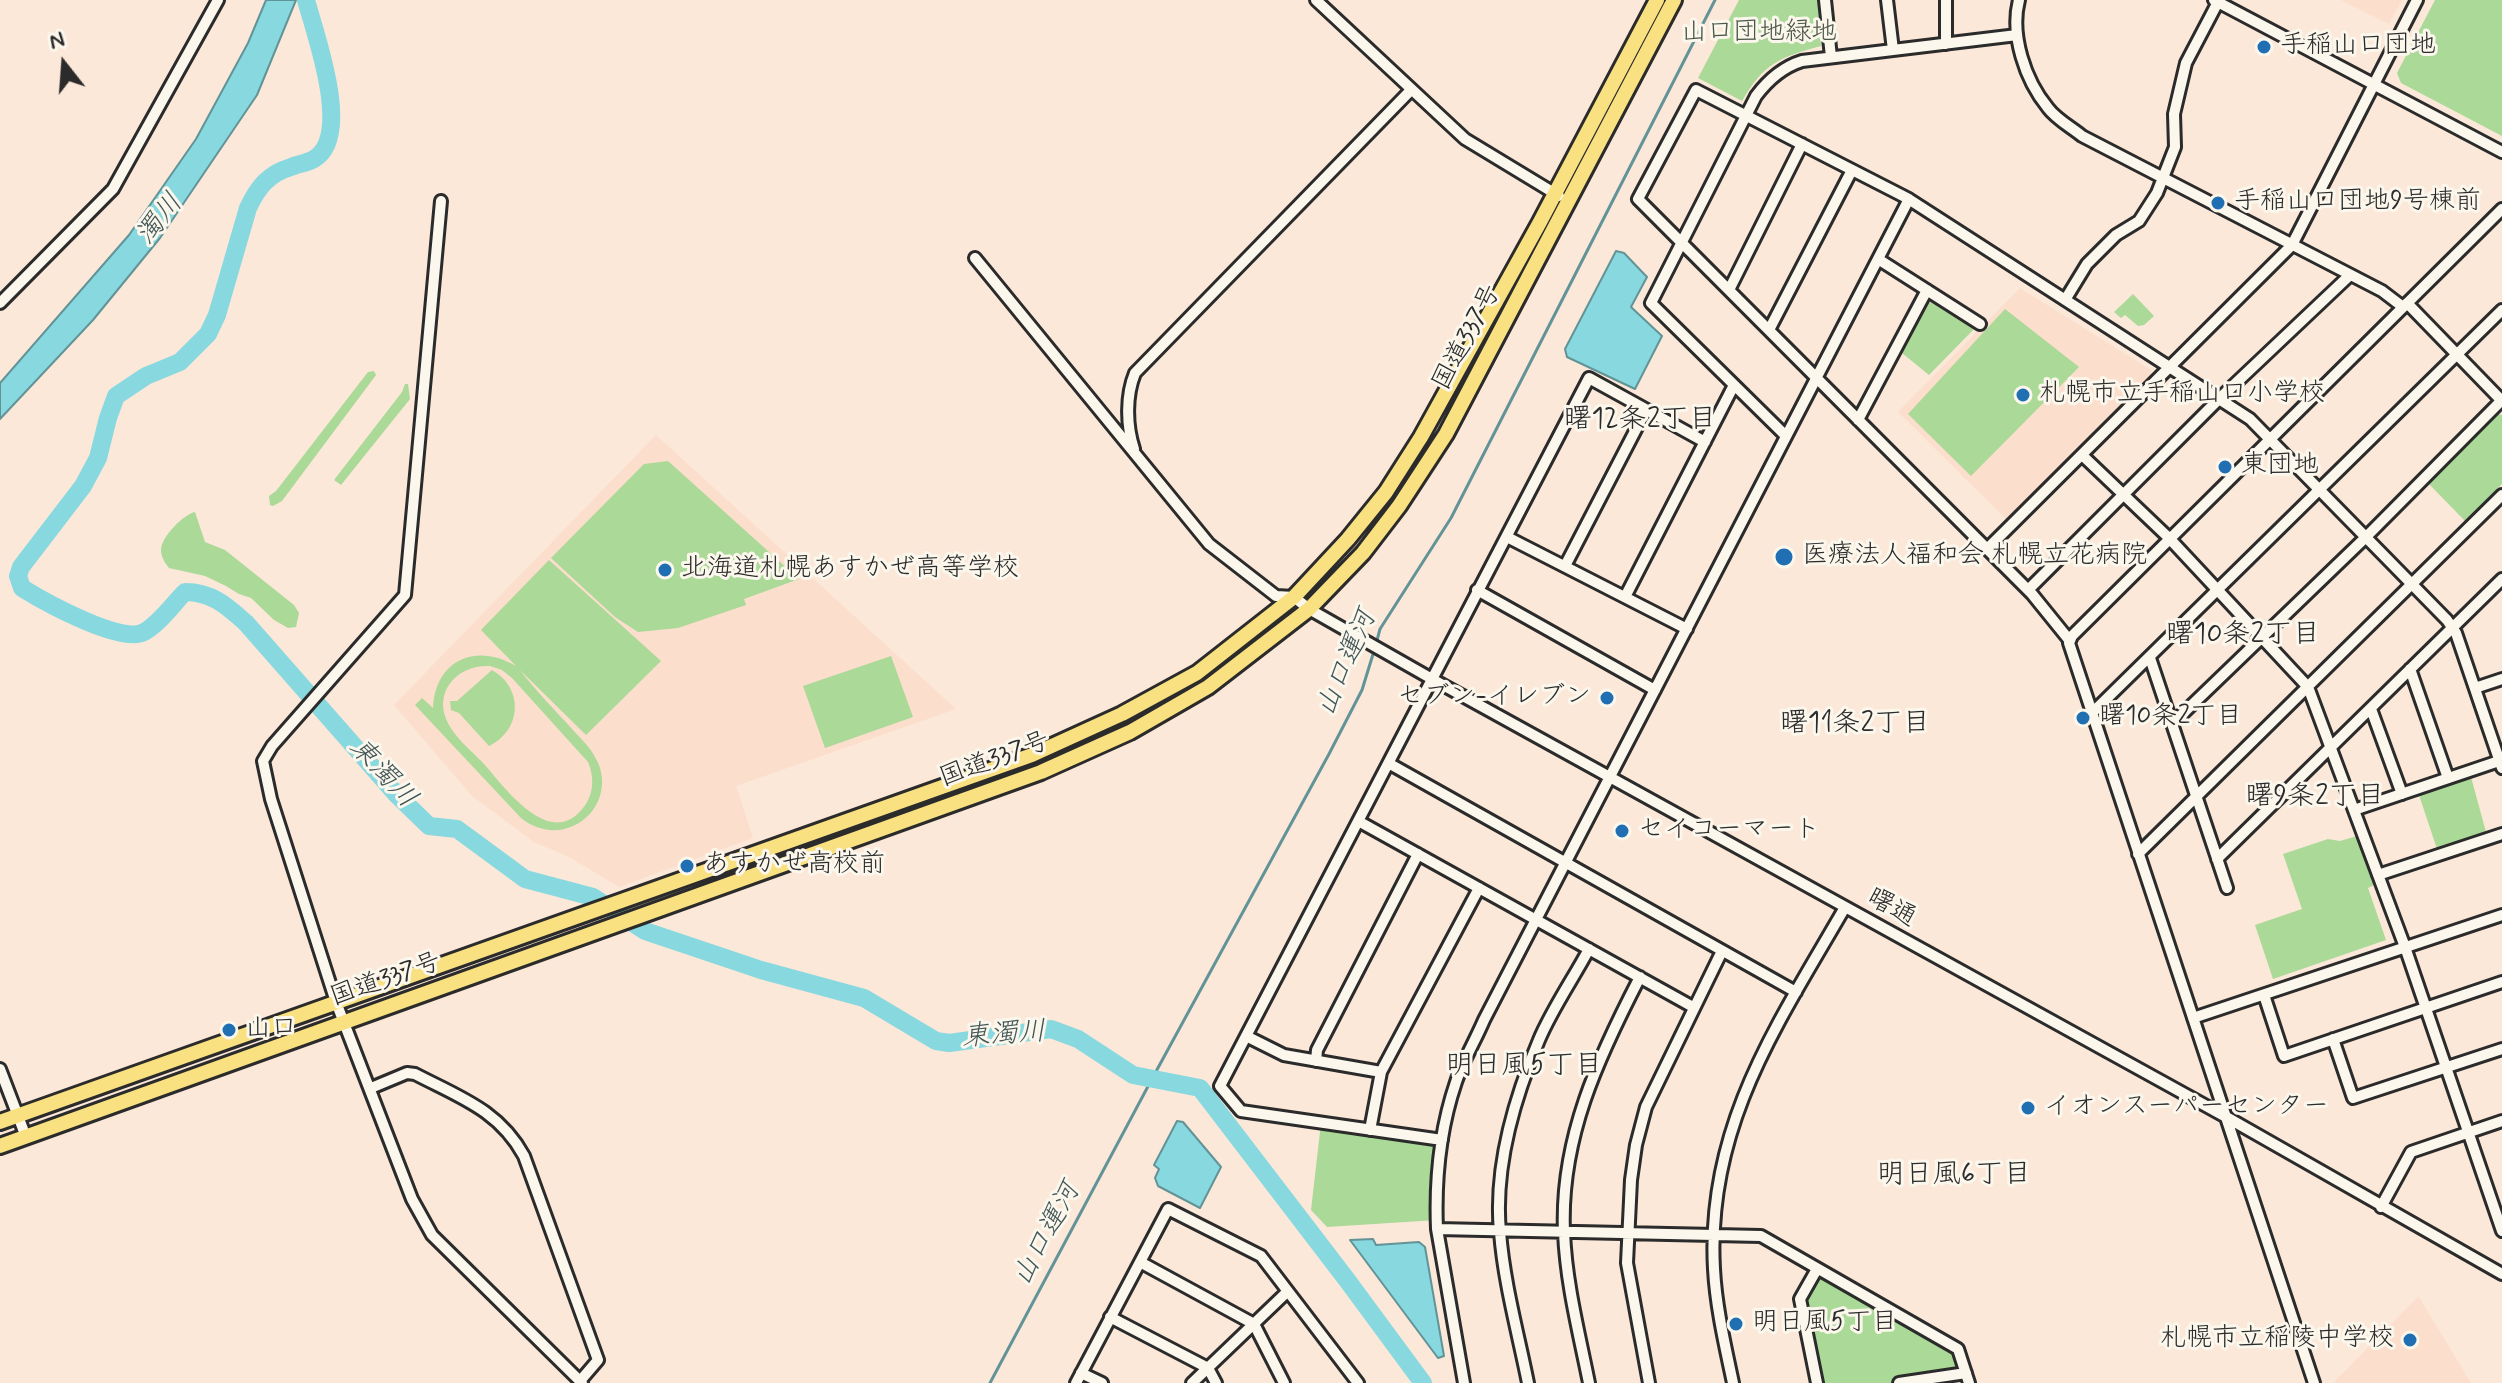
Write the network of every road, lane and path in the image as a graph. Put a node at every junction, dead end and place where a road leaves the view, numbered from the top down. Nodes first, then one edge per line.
1 (218, 0) edge
2 (1316, 0) edge
3 (1657, 0) edge
4 (1674, 0) edge
5 (1825, 0) edge
6 (1887, 0) edge
7 (1946, 0) edge
8 (2019, 0) edge
9 (2417, 0) edge
10 (2216, 1) edge
11 (2017, 35) junction
12 (1946, 44) junction
13 (1893, 50) junction
14 (1831, 57) junction
15 (2375, 83) junction
16 (1411, 90) junction
17 (1746, 116) junction
18 (1802, 144) junction
19 (2502, 152) edge
20 (1852, 170) junction
21 (2162, 180) junction
22 (1562, 197) junction
23 (1909, 199) junction
24 (441, 201) dead end
25 (2502, 209) edge
26 (1681, 242) junction
27 (2292, 245) junction
28 (975, 258) dead end
29 (1878, 259) junction
30 (2350, 275) junction
31 (1729, 290) junction
32 (1927, 290) junction
33 (2065, 300) junction
34 (0, 303) edge
35 (2405, 305) junction
36 (2502, 310) edge
37 (1980, 324) dead end
38 (1769, 330) junction
39 (2456, 354) junction
40 (2170, 367) junction
41 (1816, 377) junction
42 (1734, 385) junction
43 (2219, 399) junction
44 (2502, 401) edge
45 (1646, 410) junction
46 (1858, 420) junction
47 (1786, 436) junction
48 (2270, 438) junction
49 (1705, 442) junction
50 (1134, 449) junction
51 (2082, 455) junction
52 (2320, 490) junction
53 (2123, 495) junction
54 (2502, 495) edge
55 (1507, 537) junction
56 (2366, 537) junction
57 (2169, 538) junction
58 (1987, 549) junction
59 (1565, 566) junction
60 (2501, 582) edge
61 (2412, 584) junction
62 (1477, 590) junction
63 (2028, 590) junction
64 (2219, 591) junction
65 (1294, 597) junction
66 (1625, 597) junction
67 (1309, 609) junction
68 (2453, 628) junction
69 (1687, 629) junction
70 (2262, 637) junction
71 (2070, 641) junction
72 (2150, 658) junction
73 (2410, 669) junction
74 (1432, 679) junction
75 (2502, 679) edge
76 (2308, 687) junction
77 (2475, 688) junction
78 (1655, 690) junction
79 (2371, 709) junction
80 (2091, 714) junction
81 (2172, 724) junction
82 (2331, 746) junction
83 (2501, 763) edge
84 (1390, 764) junction
85 (1610, 778) junction
86 (2448, 778) junction
87 (2402, 794) junction
88 (2196, 797) junction
89 (2354, 810) junction
90 (1360, 822) junction
91 (2502, 834) edge
92 (1418, 854) junction
93 (2138, 854) junction
94 (2217, 859) junction
95 (1566, 864) junction
96 (2378, 875) junction
97 (1479, 888) junction
98 (2227, 888) dead end
99 (1844, 909) junction
100 (2502, 915) edge
101 (1537, 919) junction
102 (2405, 947) junction
103 (1589, 949) junction
104 (1722, 951) junction
105 (1640, 977) junction
106 (2502, 982) edge
107 (1796, 992) junction
108 (2264, 995) junction
109 (336, 1002) junction
110 (1693, 1007) junction
111 (2425, 1008) junction
112 (2193, 1018) junction
113 (345, 1021) junction
114 (1246, 1036) junction
115 (2333, 1039) junction
116 (2502, 1049) edge
117 (1316, 1061) junction
118 (2446, 1067) junction
119 (0, 1069) edge
120 (1381, 1072) junction
121 (371, 1088) junction
122 (19, 1115) junction
123 (2228, 1118) junction
124 (2502, 1121) edge
125 (0, 1122) edge
126 (1370, 1130) junction
127 (2468, 1132) junction
128 (26, 1137) junction
129 (1442, 1140) junction
130 (0, 1146) edge
131 (2502, 1192) edge
132 (2490, 1196) junction
133 (2381, 1207) junction
134 (1437, 1229) junction
135 (1499, 1230) junction
136 (2502, 1231) edge
137 (1564, 1232) junction
138 (1628, 1233) junction
139 (1714, 1236) junction
140 (1140, 1262) junction
141 (1817, 1269) junction
142 (2502, 1274) edge
143 (1287, 1292) junction
144 (1110, 1317) junction
145 (1254, 1324) junction
146 (1208, 1368) junction
147 (1079, 1378) edge
148 (1968, 1378) edge
149 (581, 1382) edge
150 (2310, 1382) edge
151 (1102, 1383) edge
152 (1192, 1383) edge
153 (1216, 1383) edge
154 (1284, 1383) edge
155 (1358, 1383) edge
156 (1464, 1383) edge
157 (1528, 1383) edge
158 (1589, 1383) edge
159 (1649, 1383) edge
160 (1733, 1383) edge
161 (1817, 1383) edge
162 (1899, 1383) edge

1 - 34 street
2 - 16 street
3 - 22 highway, 国道337号
4 - 22 highway, 国道337号
5 - 14 street
6 - 13 street
7 - 12 street
8 - 11 street
9 - 15 street
10 - 15 street
10 - 21 street
11 - 12 street
11 - 21 street
12 - 13 street
13 - 14 street
14 - 17 street
15 - 19 street
15 - 27 street
16 - 22 street
16 - 50 street
17 - 18 street
17 - 26 street
17 - 26 street
18 - 20 street
18 - 31 street
20 - 23 street
20 - 38 street
21 - 27 street
21 - 33 street
22 - 65 highway, 国道337号
22 - 67 highway, 国道337号
23 - 29 street
23 - 33 street
24 - 109 street
25 - 35 street
26 - 31 street
26 - 42 street
27 - 30 street
27 - 40 street
28 - 50 street, 曙通
29 - 32 street
29 - 41 street
30 - 35 street
30 - 43 street
31 - 38 street
32 - 37 street
32 - 46 street
33 - 40 street
35 - 39 street
35 - 48 street
36 - 39 street
38 - 41 street
39 - 44 street
39 - 52 street
40 - 43 street
40 - 51 street
41 - 46 street
41 - 47 street
42 - 47 street
42 - 49 street
43 - 48 street
43 - 53 street
44 - 56 street
45 - 49 street
45 - 55 street
45 - 59 street
46 - 58 street
47 - 69 street
48 - 52 street
48 - 57 street
49 - 66 street
50 - 65 street, 曙通
51 - 53 street
51 - 58 street
52 - 56 street
52 - 64 street
53 - 57 street
53 - 63 street
54 - 61 street
55 - 59 street
55 - 62 street
56 - 61 street
56 - 70 street
57 - 64 street
57 - 71 street
58 - 63 street
59 - 66 street
60 - 68 street
61 - 68 street
61 - 76 street
62 - 74 street
62 - 78 street
63 - 71 street
64 - 70 street
64 - 72 street
65 - 67 street, 曙通
65 - 109 highway, 国道337号
66 - 69 street
67 - 74 street, 曙通
67 - 113 highway, 国道337号
68 - 73 street
68 - 77 street
69 - 78 street
70 - 76 street
70 - 81 street
71 - 80 street
72 - 80 street
72 - 81 street
73 - 79 street
73 - 86 street
74 - 84 street
74 - 85 street, 曙通
75 - 77 street
76 - 82 street
76 - 88 street
77 - 83 street
78 - 85 street
79 - 82 street
79 - 87 street
80 - 93 street
81 - 88 street
82 - 89 street
82 - 94 street
83 - 86 street
84 - 90 street
84 - 95 street
85 - 95 street
85 - 99 street, 曙通
86 - 87 street
87 - 89 street
88 - 93 street
88 - 94 street
89 - 96 street
90 - 92 street
90 - 114 street
91 - 96 street
92 - 97 street
92 - 117 street
93 - 112 street
94 - 98 street
95 - 101 street
95 - 104 street
96 - 102 street
97 - 101 street
97 - 120 street
99 - 107 street
99 - 123 street, 曙通
100 - 102 street
101 - 103 street
101 - 129 street
102 - 108 street
102 - 111 street
103 - 105 street
103 - 135 street
104 - 107 street
104 - 110 street
105 - 110 street
105 - 137 street
106 - 111 street
107 - 139 street
108 - 112 street
108 - 115 street
109 - 113 street
109 - 122 highway, 国道337号
110 - 138 street
111 - 115 street
111 - 118 street
112 - 123 street
113 - 121 street
113 - 128 highway, 国道337号
114 - 117 street
114 - 126 street
115 - 118 street
116 - 118 street
117 - 120 street
118 - 127 street
119 - 122 street
120 - 126 street
121 - 149 street
121 - 149 street
122 - 125 highway, 国道337号
122 - 128 street
123 - 133 street, 曙通
123 - 150 street
124 - 127 street
126 - 129 street
127 - 132 street
127 - 133 street
128 - 130 highway, 国道337号
129 - 134 street
131 - 132 street
132 - 136 street
133 - 142 street, 曙通
134 - 135 street
134 - 156 street
135 - 137 street
135 - 157 street
137 - 138 street
137 - 158 street
138 - 139 street
138 - 159 street
139 - 141 street
139 - 160 street
140 - 143 street
140 - 144 street
140 - 145 street
141 - 148 street
141 - 161 street
143 - 145 street
143 - 155 street
144 - 146 street
144 - 147 street
145 - 146 street
145 - 154 street
146 - 152 street
146 - 153 street
147 - 151 street
148 - 162 street

